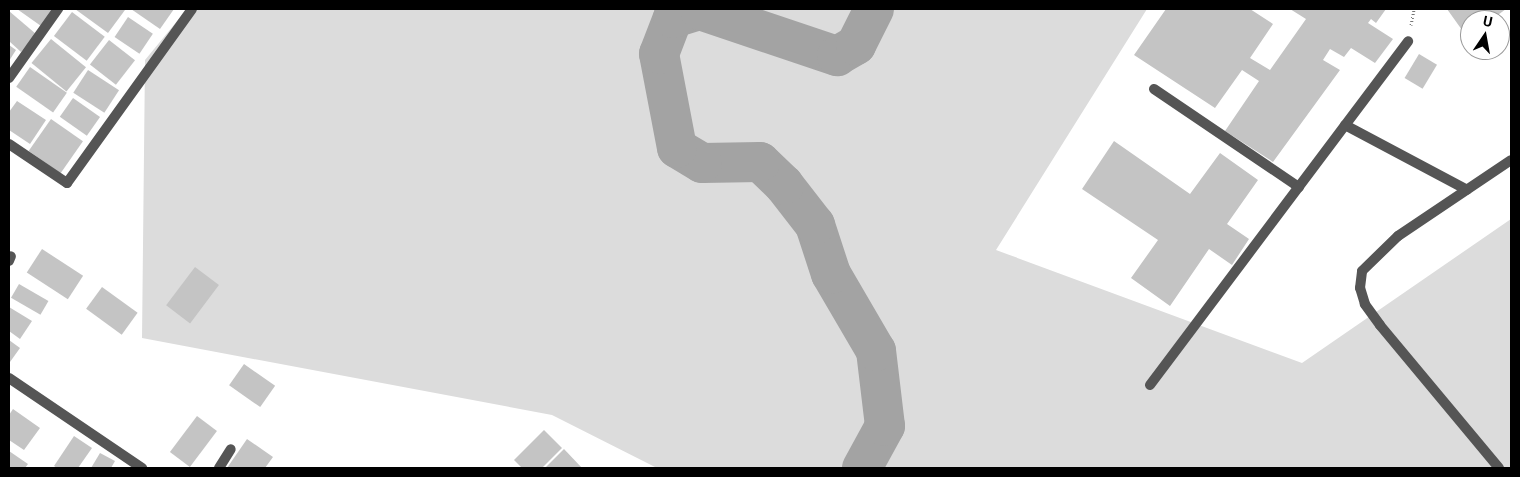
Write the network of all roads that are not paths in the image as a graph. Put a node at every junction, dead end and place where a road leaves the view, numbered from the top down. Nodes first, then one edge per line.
1 (58, 9) edge
2 (192, 9) edge
3 (1408, 41) dead end
4 (9, 78) edge
5 (1154, 89) dead end
6 (1345, 126) junction
7 (9, 144) edge
8 (1511, 160) edge
9 (1299, 187) junction
10 (1467, 190) junction
11 (9, 378) edge
12 (1150, 385) dead end
13 (231, 449) dead end
14 (142, 468) edge
15 (219, 468) edge
16 (1499, 468) edge

1 - 4 street
2 - 7 street
3 - 6 street
5 - 9 street
6 - 9 street
6 - 10 street
8 - 10 street
9 - 12 street
10 - 16 street
11 - 14 street
13 - 15 street

